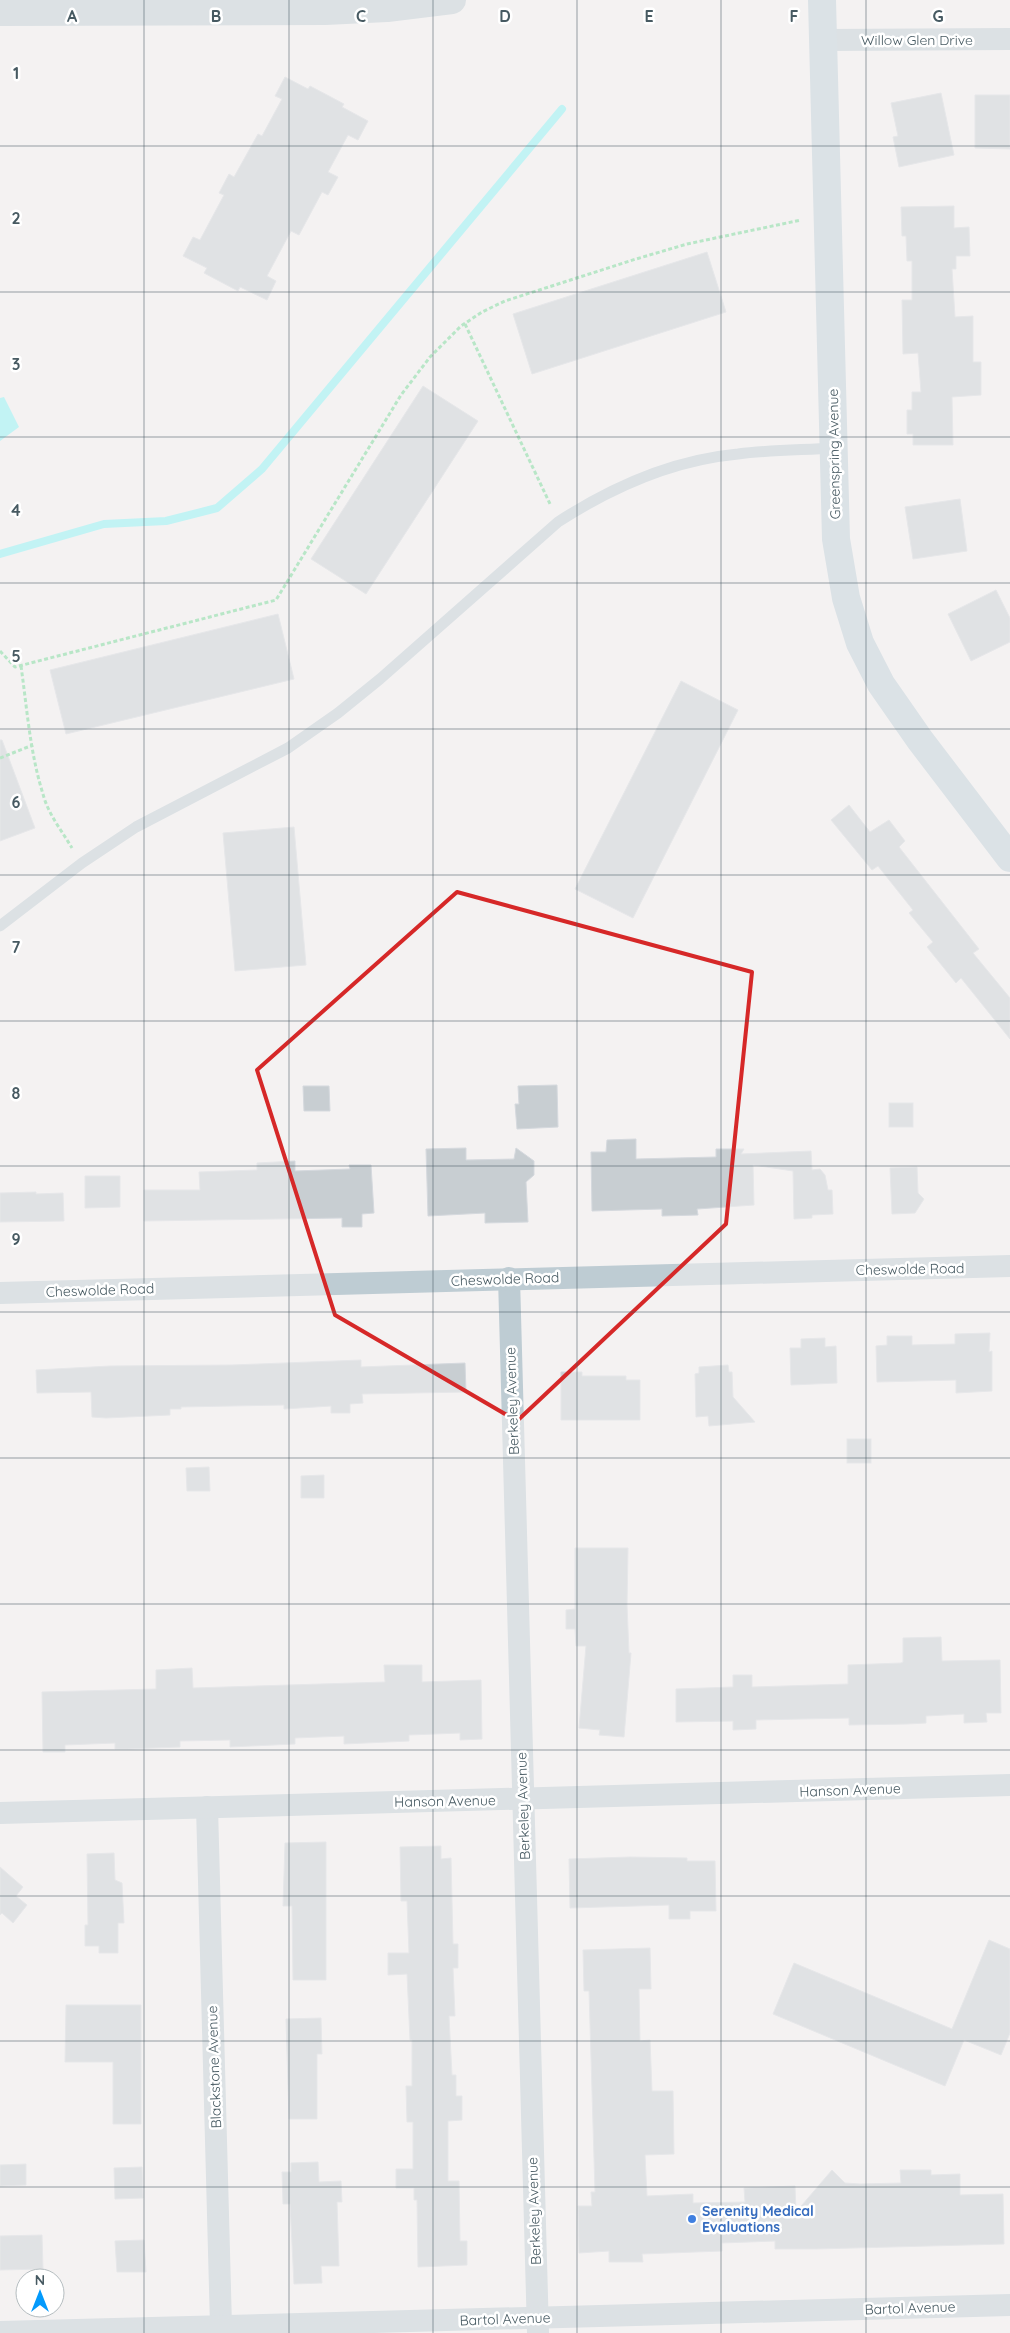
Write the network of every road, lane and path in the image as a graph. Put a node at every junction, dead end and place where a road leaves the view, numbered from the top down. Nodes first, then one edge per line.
1 (452, 0) edge
2 (822, 0) edge
3 (0, 12) edge
4 (1010, 39) edge
5 (823, 40) junction
6 (829, 214) junction
7 (465, 324) junction
8 (833, 448) junction
9 (558, 522) junction
10 (0, 651) edge
11 (20, 666) junction
12 (33, 745) junction
13 (0, 758) edge
14 (1010, 858) edge
15 (82, 863) junction
16 (0, 926) edge
17 (1010, 1266) edge
18 (509, 1278) junction
19 (0, 1293) edge
20 (1010, 1785) edge
21 (523, 1798) junction
22 (207, 1807) junction
23 (0, 1813) edge
24 (1010, 2305) edge
25 (538, 2325) edge
26 (221, 2326) junction
27 (0, 2332) edge

1 - 3 street
2 - 5 main road, Greenspring Avenue
4 - 5 street, Willow Glen Drive
5 - 6 main road, Greenspring Avenue
6 - 7 path
6 - 8 main road, Greenspring Avenue
7 - 9 path
7 - 11 path
8 - 9 lane
8 - 14 main road, Greenspring Avenue
9 - 15 lane
10 - 11 path
11 - 12 path
12 - 13 path
12 - 15 path
15 - 16 lane
17 - 18 street, Cheswolde Road
18 - 19 street, Cheswolde Road
18 - 21 street, Berkeley Avenue
20 - 21 street, Hanson Avenue
21 - 22 street, Hanson Avenue
21 - 25 street, Berkeley Avenue
22 - 23 street, Hanson Avenue
22 - 26 street, Blackstone Avenue
24 - 25 street, Bartol Avenue
25 - 26 street, Bartol Avenue
26 - 27 street, Bartol Avenue

